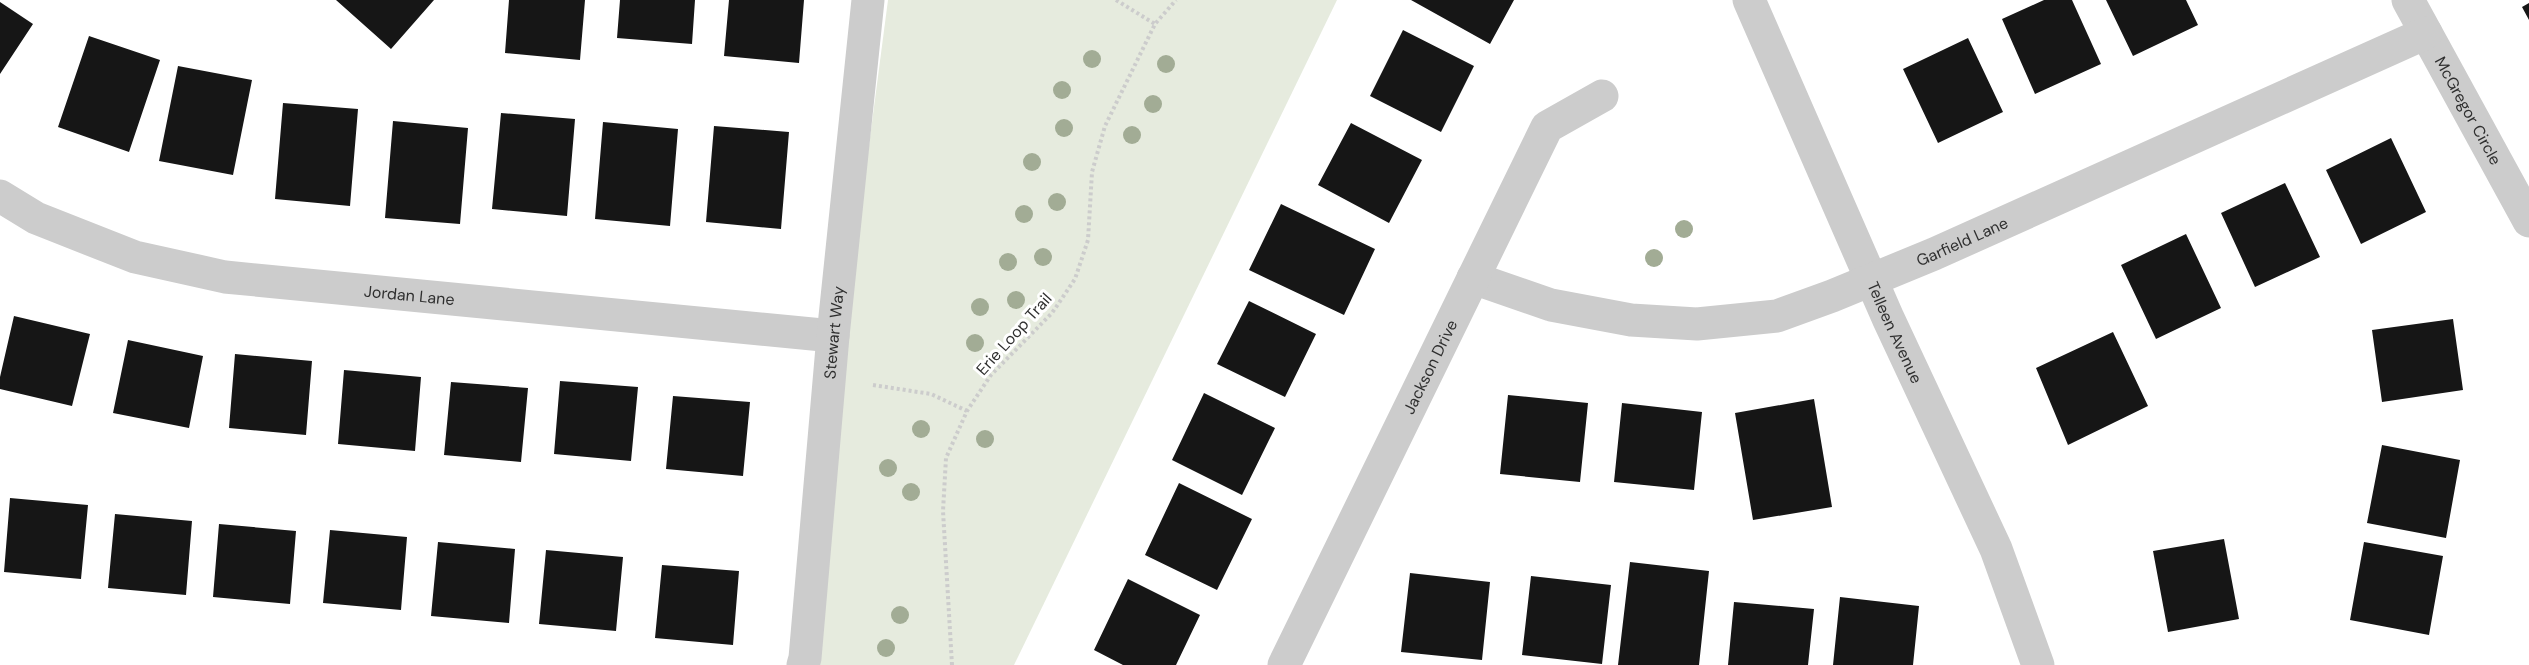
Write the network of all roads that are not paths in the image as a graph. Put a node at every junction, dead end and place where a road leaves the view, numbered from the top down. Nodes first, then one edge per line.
1 (868, 0) edge
2 (1749, 0) edge
3 (2408, 0) edge
4 (2426, 33) junction
5 (1602, 96) dead end
6 (0, 196) edge
7 (2529, 221) edge
8 (1473, 278) junction
9 (1871, 280) junction
10 (833, 336) junction
11 (802, 665) edge
12 (1284, 665) edge
13 (2038, 665) edge

1 - 10 street, Stewart Way
2 - 9 street, Telleen Avenue
3 - 4 street, McGregor Circle
4 - 7 street, McGregor Circle
4 - 9 street, Garfield Lane
5 - 8 street, Jackson Drive
6 - 10 street, Jordan Lane
8 - 9 street, Garfield Lane
8 - 12 street, Jackson Drive
9 - 13 street, Telleen Avenue
10 - 11 street, Stewart Way

